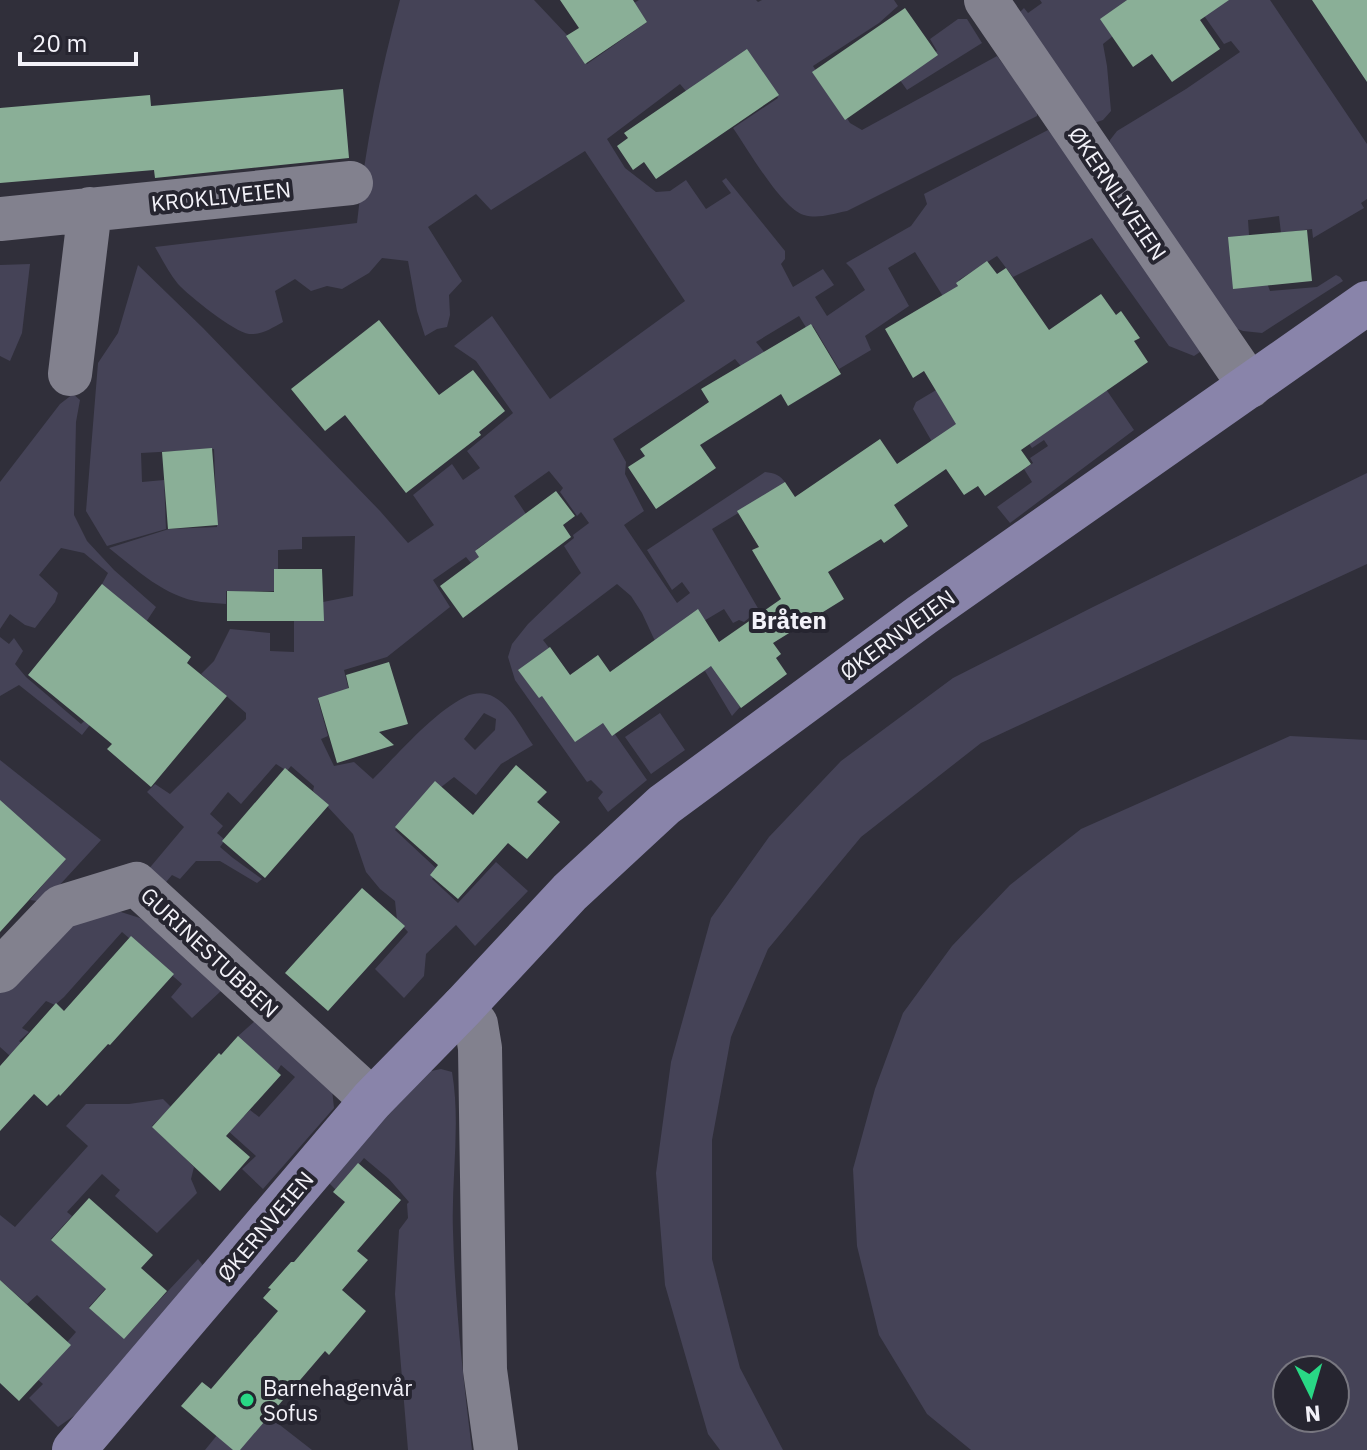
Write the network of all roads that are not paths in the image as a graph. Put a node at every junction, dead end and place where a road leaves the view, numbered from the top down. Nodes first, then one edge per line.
1 (986, 0) edge
2 (351, 183) dead end
3 (90, 209) junction
4 (0, 219) edge
5 (1367, 303) edge
6 (70, 374) dead end
7 (1250, 386) junction
8 (0, 971) edge
9 (463, 1007) junction
10 (372, 1100) junction
11 (74, 1450) edge
12 (496, 1450) edge

1 - 7 street, ØKERNLIVEIEN
2 - 3 street, KROKLIVEIEN
3 - 4 street, KROKLIVEIEN
3 - 6 street
5 - 7 street, ØKERNVEIEN
7 - 9 street, ØKERNVEIEN
8 - 10 street, GURINESTUBBEN
9 - 10 street, ØKERNVEIEN
9 - 12 street
10 - 11 street, ØKERNVEIEN

